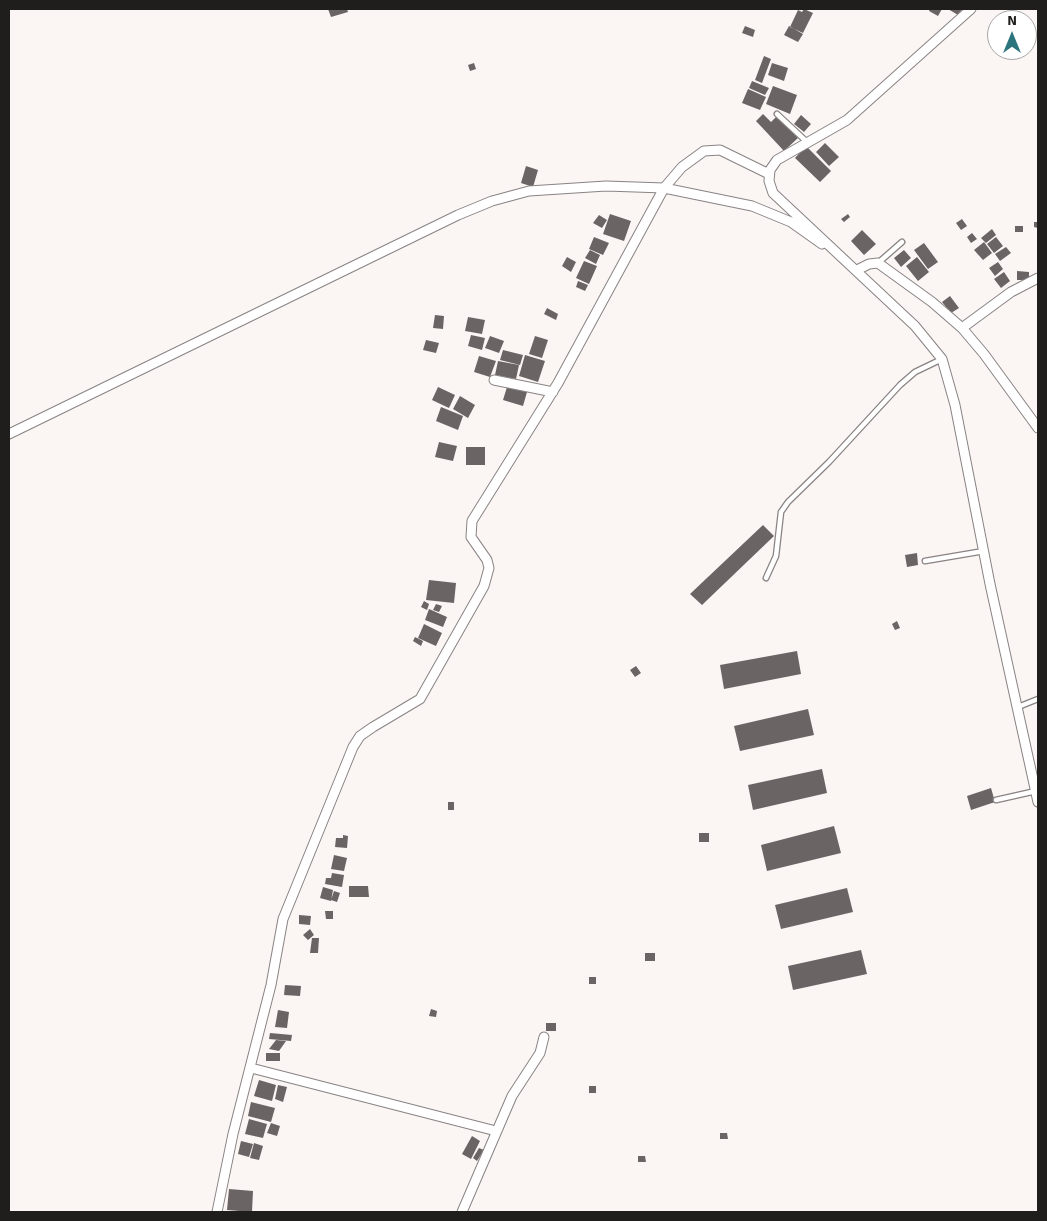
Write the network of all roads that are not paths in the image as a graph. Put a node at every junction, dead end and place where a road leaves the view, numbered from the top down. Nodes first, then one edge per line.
1 (970, 9) edge
2 (777, 114) dead end
3 (807, 142) junction
4 (769, 174) junction
5 (664, 188) junction
6 (902, 242) dead end
7 (837, 251) junction
8 (878, 263) junction
9 (857, 270) junction
10 (1038, 278) edge
11 (962, 328) junction
12 (942, 359) junction
13 (494, 380) dead end
14 (553, 392) junction
15 (1038, 428) edge
16 (9, 434) edge
17 (984, 551) junction
18 (925, 561) dead end
19 (766, 578) dead end
20 (1038, 699) edge
21 (1018, 708) junction
22 (1036, 791) junction
23 (996, 800) dead end
24 (1038, 802) edge
25 (544, 1037) dead end
26 (251, 1068) junction
27 (496, 1131) junction
28 (217, 1212) edge
29 (462, 1212) edge

1 - 3 street
2 - 3 lane
3 - 4 street
4 - 5 street
4 - 7 street
5 - 7 street
5 - 14 street
5 - 16 street
6 - 8 lane
7 - 9 street
8 - 9 street
8 - 11 street
9 - 12 street
10 - 11 street
11 - 15 street
12 - 17 street
12 - 19 lane
13 - 14 street
14 - 26 street
17 - 18 lane
17 - 21 street
20 - 21 lane
21 - 22 street
22 - 23 lane
22 - 24 street
25 - 27 street
26 - 27 street
26 - 28 street
27 - 29 street

